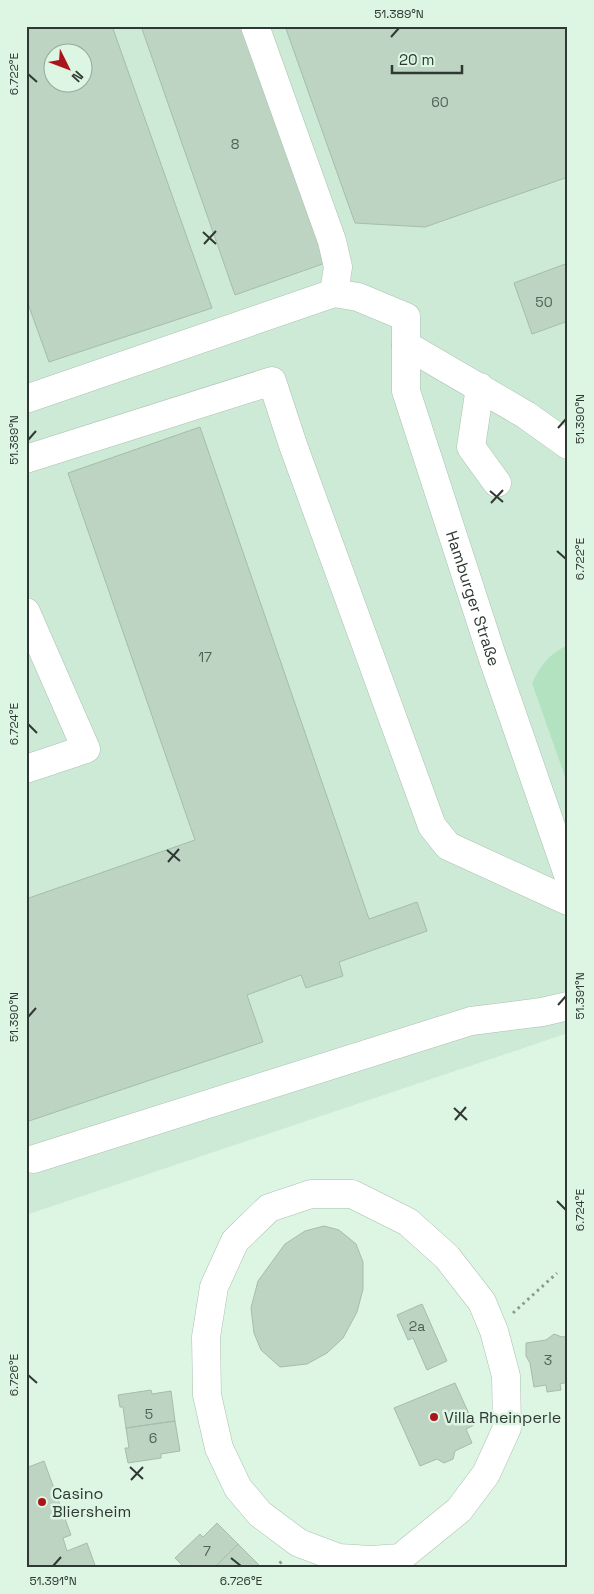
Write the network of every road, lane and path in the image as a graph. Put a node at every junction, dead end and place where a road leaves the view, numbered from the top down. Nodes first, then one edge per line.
1 (255, 26) edge
2 (334, 293) junction
3 (406, 345) junction
4 (480, 387) junction
5 (26, 399) edge
6 (568, 445) edge
7 (26, 459) edge
8 (497, 483) dead end
9 (26, 612) edge
10 (26, 769) edge
11 (568, 875) edge
12 (568, 901) edge
13 (568, 1006) edge
14 (34, 1160) dead end
15 (557, 1273) dead end
16 (494, 1331) junction
17 (401, 1563) edge

1 - 2 street
2 - 3 street, Hamburger Straße
2 - 5 street
3 - 4 street
3 - 11 street, Hamburger Straße
4 - 6 street
4 - 8 street
7 - 12 street
9 - 10 street
13 - 14 street
15 - 16 path
16 - 17 street
16 - 17 street

